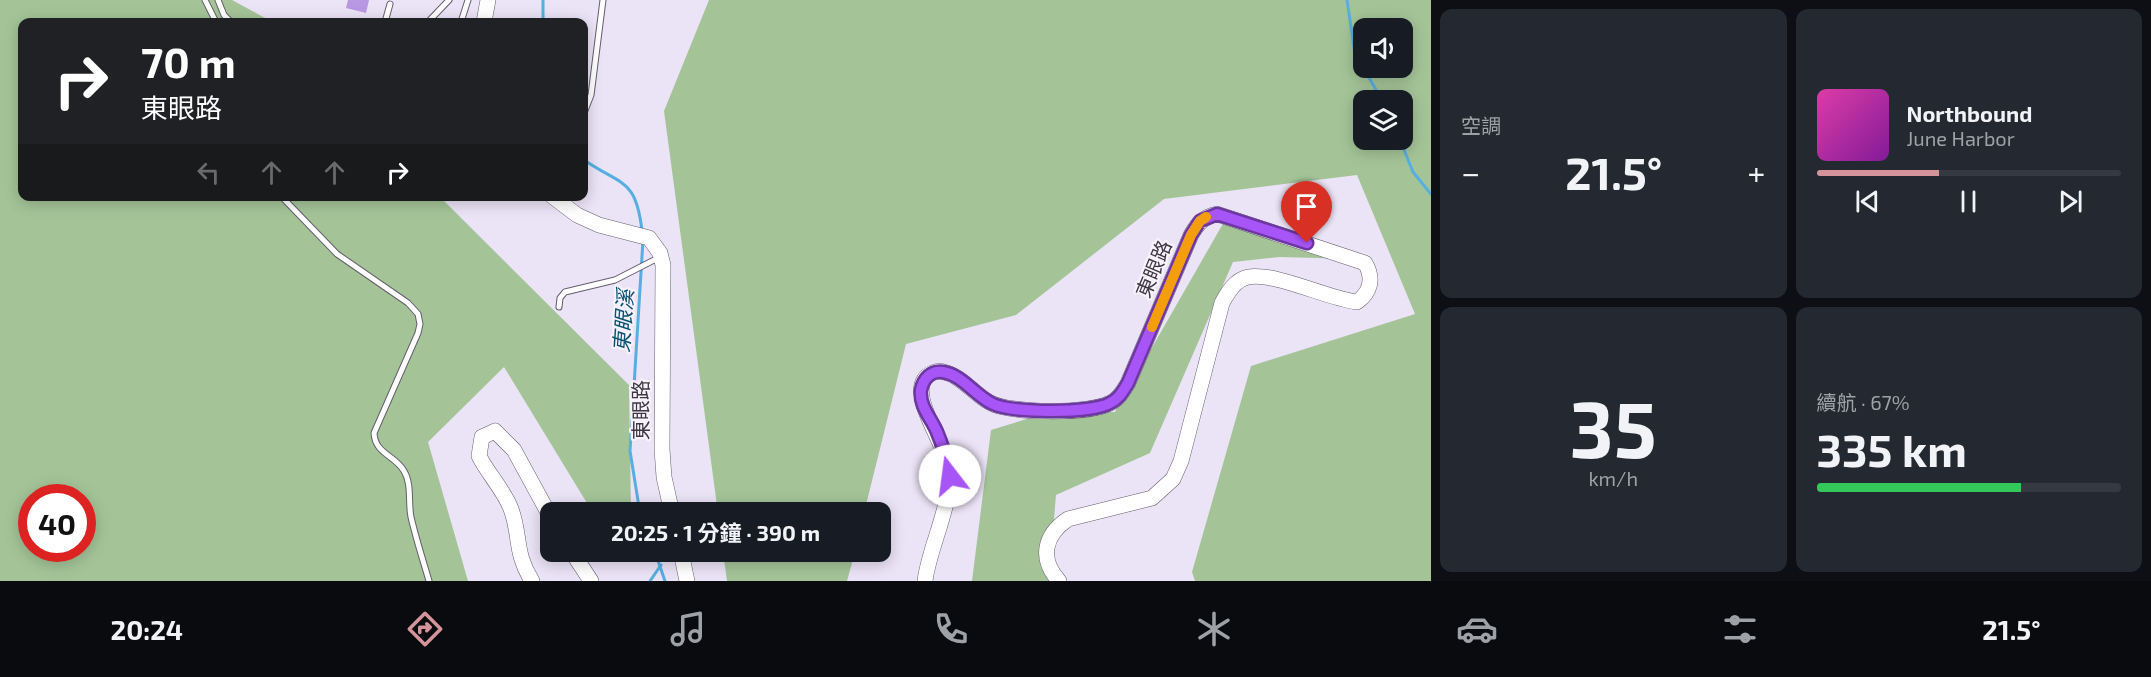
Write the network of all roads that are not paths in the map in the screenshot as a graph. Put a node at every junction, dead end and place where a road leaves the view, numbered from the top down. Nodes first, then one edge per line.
1 (205, 0) edge
2 (218, 0) edge
3 (449, 0) edge
4 (468, 0) edge
5 (488, 0) edge
6 (603, 0) edge
7 (390, 4) dead end
8 (214, 18) edge
9 (227, 18) edge
10 (386, 18) edge
11 (432, 18) edge
12 (463, 18) edge
13 (485, 18) edge
14 (588, 102) edge
15 (286, 201) edge
16 (556, 201) edge
17 (661, 256) junction
18 (559, 307) dead end
19 (542, 502) edge
20 (670, 502) edge
21 (579, 562) edge
22 (683, 562) edge
23 (429, 581) edge
24 (532, 581) edge
25 (591, 581) edge
26 (687, 581) edge
27 (925, 581) edge
28 (1059, 581) edge

1 - 8 lane
2 - 9 lane
3 - 11 lane
4 - 12 lane
5 - 13 street
6 - 14 lane
7 - 10 lane
15 - 23 lane
16 - 17 street
17 - 18 lane
17 - 20 street, 東眼路
19 - 24 street
21 - 25 street
22 - 26 street
27 - 28 street, 東眼路

